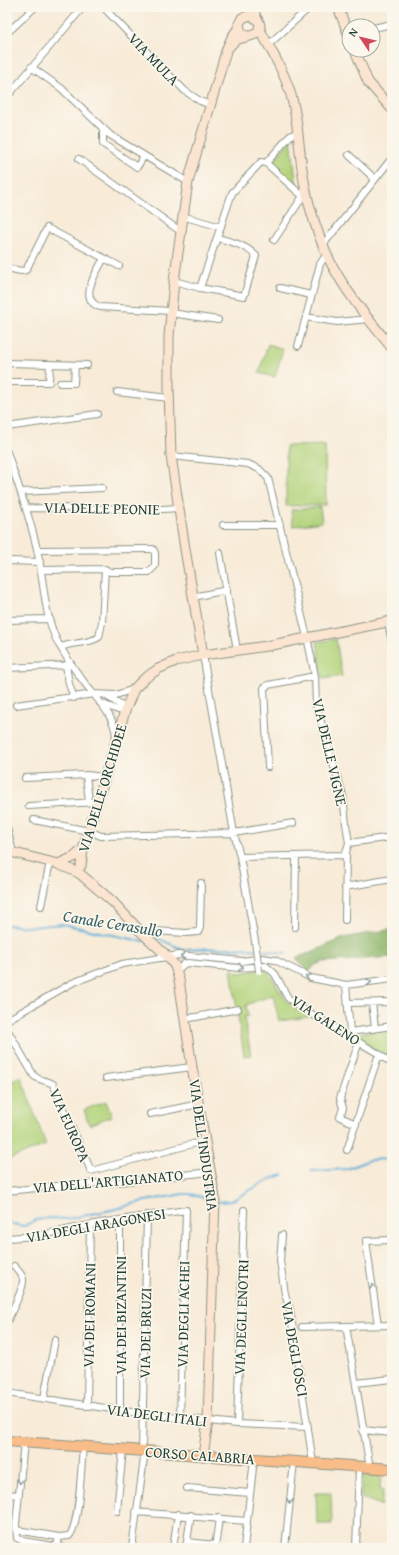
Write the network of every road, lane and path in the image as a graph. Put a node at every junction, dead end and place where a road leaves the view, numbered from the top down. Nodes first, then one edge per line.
1 (35, 7) edge
2 (83, 7) edge
3 (103, 7) edge
4 (244, 7) edge
5 (254, 7) edge
6 (310, 7) edge
7 (338, 7) edge
8 (256, 18) junction
9 (342, 18) edge
10 (240, 23) junction
11 (392, 24) edge
12 (381, 26) edge
13 (260, 28) junction
14 (7, 33) edge
15 (249, 36) junction
16 (228, 48) junction
17 (270, 50) junction
18 (358, 58) edge
19 (31, 67) junction
20 (7, 84) edge
21 (13, 89) junction
22 (7, 97) edge
23 (210, 105) junction
24 (392, 109) edge
25 (103, 128) junction
26 (297, 132) junction
27 (349, 155) dead end
28 (144, 156) junction
29 (392, 158) edge
30 (79, 159) dead end
31 (266, 163) junction
32 (375, 179) junction
33 (188, 182) junction
34 (305, 196) junction
35 (182, 216) junction
36 (221, 227) junction
37 (180, 231) junction
38 (218, 238) junction
39 (274, 240) dead end
40 (325, 249) junction
41 (104, 258) junction
42 (119, 266) dead end
43 (7, 268) edge
44 (174, 281) junction
45 (200, 288) junction
46 (280, 288) dead end
47 (311, 295) junction
48 (171, 312) junction
49 (306, 317) junction
50 (218, 320) dead end
51 (369, 320) junction
52 (298, 346) dead end
53 (392, 347) edge
54 (7, 363) edge
55 (50, 364) junction
56 (75, 365) junction
57 (87, 365) dead end
58 (7, 382) edge
59 (60, 383) dead end
60 (117, 392) dead end
61 (169, 398) junction
62 (98, 414) dead end
63 (7, 427) edge
64 (7, 452) edge
65 (171, 456) junction
66 (102, 488) dead end
67 (21, 492) junction
68 (26, 508) junction
69 (179, 508) junction
70 (223, 525) dead end
71 (280, 525) junction
72 (38, 550) junction
73 (220, 553) dead end
74 (7, 561) edge
75 (40, 562) junction
76 (106, 569) junction
77 (41, 570) junction
78 (226, 590) junction
79 (193, 597) junction
80 (50, 619) junction
81 (7, 620) edge
82 (390, 622) edge
83 (307, 637) junction
84 (392, 643) edge
85 (61, 647) junction
86 (237, 650) junction
87 (203, 655) junction
88 (69, 665) junction
89 (7, 668) edge
90 (315, 676) junction
91 (134, 689) junction
92 (94, 694) junction
93 (105, 695) junction
94 (74, 698) junction
95 (100, 703) junction
96 (16, 705) dead end
97 (125, 710) junction
98 (116, 741) junction
99 (268, 767) dead end
100 (86, 775) junction
101 (105, 777) junction
102 (25, 778) dead end
103 (93, 802) junction
104 (30, 806) dead end
105 (34, 820) dead end
106 (293, 823) dead end
107 (7, 828) edge
108 (89, 831) junction
109 (234, 833) junction
110 (392, 837) edge
111 (349, 843) junction
112 (82, 849) junction
113 (10, 852) edge
114 (346, 855) junction
115 (296, 856) junction
116 (240, 857) junction
117 (58, 863) junction
118 (76, 868) junction
119 (392, 879) edge
120 (201, 883) dead end
121 (345, 887) junction
122 (41, 906) dead end
123 (345, 920) dead end
124 (295, 927) dead end
125 (138, 930) junction
126 (168, 957) junction
127 (177, 971) junction
128 (260, 971) dead end
129 (392, 979) edge
130 (346, 985) junction
131 (392, 1002) edge
132 (372, 1003) junction
133 (348, 1004) junction
134 (238, 1009) dead end
135 (185, 1019) junction
136 (7, 1020) edge
137 (392, 1026) edge
138 (375, 1028) junction
139 (7, 1029) edge
140 (349, 1034) junction
141 (359, 1042) junction
142 (379, 1054) junction
143 (392, 1064) edge
144 (192, 1067) junction
145 (106, 1078) dead end
146 (199, 1104) junction
147 (150, 1114) dead end
148 (356, 1124) junction
149 (204, 1141) junction
150 (348, 1150) dead end
151 (91, 1171) junction
152 (210, 1172) junction
153 (94, 1183) junction
154 (7, 1191) edge
155 (186, 1210) joint
156 (244, 1210) dead end
157 (147, 1215) junction
158 (120, 1220) junction
159 (90, 1225) junction
160 (282, 1235) dead end
161 (7, 1238) edge
162 (392, 1240) edge
163 (14, 1266) dead end
164 (7, 1322) edge
165 (392, 1325) edge
166 (346, 1326) junction
167 (378, 1326) junction
168 (302, 1327) dead end
169 (55, 1340) dead end
170 (392, 1379) edge
171 (356, 1383) junction
172 (7, 1393) edge
173 (44, 1398) junction
174 (87, 1406) junction
175 (120, 1411) junction
176 (144, 1414) junction
177 (180, 1418) junction
178 (208, 1421) junction
179 (237, 1424) junction
180 (308, 1427) junction
181 (363, 1430) junction
182 (392, 1433) edge
183 (7, 1441) edge
184 (24, 1442) junction
185 (83, 1446) junction
186 (123, 1449) junction
187 (144, 1451) junction
188 (203, 1456) junction
189 (254, 1459) junction
190 (294, 1462) junction
191 (313, 1463) junction
192 (359, 1467) junction
193 (370, 1468) junction
194 (392, 1469) edge
195 (187, 1488) dead end
196 (250, 1493) junction
197 (7, 1494) edge
198 (19, 1495) junction
199 (117, 1511) dead end
200 (136, 1512) junction
201 (178, 1514) junction
202 (191, 1515) junction
203 (219, 1518) junction
204 (247, 1521) junction
205 (17, 1530) junction
206 (59, 1537) junction
207 (187, 1545) edge
208 (57, 1547) junction
209 (215, 1547) edge
210 (64, 1548) edge
211 (132, 1548) edge
212 (173, 1548) edge
213 (244, 1548) edge
214 (285, 1548) edge
215 (356, 1548) edge

1 - 14 street
2 - 19 street
3 - 23 street, VIA MULA
4 - 10 street
5 - 8 street
6 - 17 street
7 - 9 street
8 - 10 street
8 - 13 street
10 - 15 street
10 - 16 street
11 - 12 street
13 - 15 street
13 - 17 street
15 - 16 street
15 - 17 street
16 - 23 street
17 - 26 street
18 - 24 street
19 - 21 street
19 - 25 street
20 - 21 street
21 - 22 street
23 - 33 street
25 - 28 street
25 - 28 street
26 - 31 street
26 - 34 street
27 - 32 street
28 - 33 street
29 - 32 street
30 - 37 street
31 - 34 street
31 - 36 street
32 - 40 street
33 - 35 street
34 - 39 street
34 - 40 street
35 - 36 street
35 - 37 street
36 - 38 street
37 - 44 street
38 - 45 street
38 - 45 street
40 - 47 street
40 - 51 street
41 - 42 street
41 - 43 street
41 - 48 street
44 - 45 street
44 - 48 street
46 - 47 street
47 - 49 street
48 - 50 street
48 - 61 street
49 - 51 street
49 - 52 street
51 - 53 street
54 - 55 street
55 - 56 street
55 - 58 street
56 - 57 street
56 - 59 street
60 - 61 street
61 - 65 street
62 - 63 street
64 - 67 street
65 - 69 street
65 - 71 street, VIA DELLE VIGNE
66 - 67 street
67 - 68 street
68 - 69 street, VIA DELLE PEONIE
68 - 72 street
69 - 79 street
70 - 71 street
71 - 83 street, VIA DELLE VIGNE
72 - 75 street
72 - 76 street
73 - 78 street
74 - 75 street
75 - 77 street
76 - 77 street
76 - 85 street
77 - 80 street
78 - 79 street
78 - 86 street
79 - 87 street
80 - 81 street
80 - 85 street
82 - 83 street
82 - 84 street
83 - 86 street
83 - 90 street, VIA DELLE VIGNE
85 - 88 street
86 - 87 street
87 - 91 street
87 - 109 street
88 - 89 street
88 - 92 street
88 - 94 street
90 - 99 street
90 - 111 street, VIA DELLE VIGNE
91 - 93 street
91 - 97 street, VIA DELLE ORCHIDEE
92 - 93 street
92 - 94 street
92 - 95 street
93 - 97 street
94 - 96 street
95 - 97 street
95 - 98 street
97 - 98 street, VIA DELLE ORCHIDEE
98 - 101 street, VIA DELLE ORCHIDEE
100 - 101 street
100 - 102 street
100 - 103 street
101 - 103 street, VIA DELLE ORCHIDEE
103 - 104 street
103 - 108 street, VIA DELLE ORCHIDEE
105 - 108 street
106 - 109 street
107 - 113 street
108 - 109 street
108 - 112 street, VIA DELLE ORCHIDEE
109 - 116 street
110 - 111 street
111 - 114 street
112 - 117 street
112 - 118 street, VIA DELLE ORCHIDEE
113 - 117 street
114 - 115 street
114 - 121 street
115 - 116 street
115 - 124 street
116 - 128 street, bridge
117 - 118 street
117 - 122 street
118 - 125 street, VIA DELL'INDUSTRIA
119 - 121 street
120 - 125 street
121 - 123 street
125 - 126 street, VIA DELL'INDUSTRIA
126 - 127 street, VIA DELL'INDUSTRIA
130 -> 126 street
126 - 136 street
127 - 135 street, VIA DELL'INDUSTRIA
127 -> 140 street, VIA GALENO
130 -> 129 street
130 - 133 street
131 - 132 street
132 - 133 street
132 - 138 street
133 - 140 street
134 - 135 street
135 - 144 street, VIA DELL'INDUSTRIA
137 - 138 street
138 - 140 street
139 - 151 street, VIA EUROPA
140 - 141 street, VIA GALENO
141 - 142 street, VIA GALENO
141 - 148 street
142 - 143 street, VIA GALENO
142 - 148 street
144 - 145 street
144 - 146 street, VIA DELL'INDUSTRIA
146 - 147 street
146 - 149 street, VIA DELL'INDUSTRIA
148 - 150 street
149 - 151 street, VIA EUROPA
149 - 152 street, VIA DELL'INDUSTRIA
151 - 153 street
152 - 153 street, VIA DELL'ARTIGIANATO
152 - 178 street, VIA DELL'INDUSTRIA
153 - 154 street, VIA DELL'ARTIGIANATO
155 - 157 street, VIA DEGLI ARAGONESI
155 - 177 street, VIA DEGLI ACHEI
156 - 179 street, VIA DEGLI ENOTRI
157 - 158 street, VIA DEGLI ARAGONESI
157 - 176 street, VIA DEI BRUZI
158 - 159 street, VIA DEGLI ARAGONESI
158 - 175 street, VIA DEI BIZANTINI
159 - 161 street, VIA DEGLI ARAGONESI
159 - 174 street, VIA DEI ROMANI
160 - 180 street, VIA DEGLI OSCI
167 -> 162 street
163 - 164 street
165 - 167 street
166 - 167 street
166 - 168 street
166 - 171 street
169 - 173 street
170 - 171 street
171 - 181 street
172 - 173 street, VIA DEGLI ITALI
173 - 174 street, VIA DEGLI ITALI
174 - 175 street, VIA DEGLI ITALI
175 - 176 street, VIA DEGLI ITALI
176 - 177 street, VIA DEGLI ITALI
176 - 187 street, VIA DEI BRUZI
177 - 178 street, VIA DEGLI ITALI
178 - 179 street, VIA DEGLI ITALI
178 - 188 street, VIA DELL'INDUSTRIA
179 - 180 street, VIA DEGLI ITALI
180 - 191 street, VIA DEGLI OSCI
181 - 182 street
181 - 193 street
183 - 184 main road, CORSO CALABRIA
184 - 185 main road, CORSO CALABRIA
184 -> 198 street
185 - 186 main road, CORSO CALABRIA
185 - 206 street
186 - 187 main road, CORSO CALABRIA
186 - 199 street
187 - 188 main road, CORSO CALABRIA
187 - 200 street, VIA DEI BRUZI
188 - 189 main road, CORSO CALABRIA
189 - 190 main road, CORSO CALABRIA
189 - 196 street
190 - 191 main road, CORSO CALABRIA
190 -> 214 street
191 - 192 main road, CORSO CALABRIA
192 - 193 main road, CORSO CALABRIA
192 - 215 street
193 - 194 main road, CORSO CALABRIA
195 - 196 street
196 - 204 street
197 - 198 street
198 - 205 street
200 - 201 street
200 - 211 street, VIA DEI BRUZI
201 - 202 street
201 - 212 street
202 - 203 street
202 - 207 street
203 - 204 street
203 - 209 street
204 - 213 street
205 - 206 street
205 - 208 street
206 - 208 street
207 - 209 street
208 - 210 street

